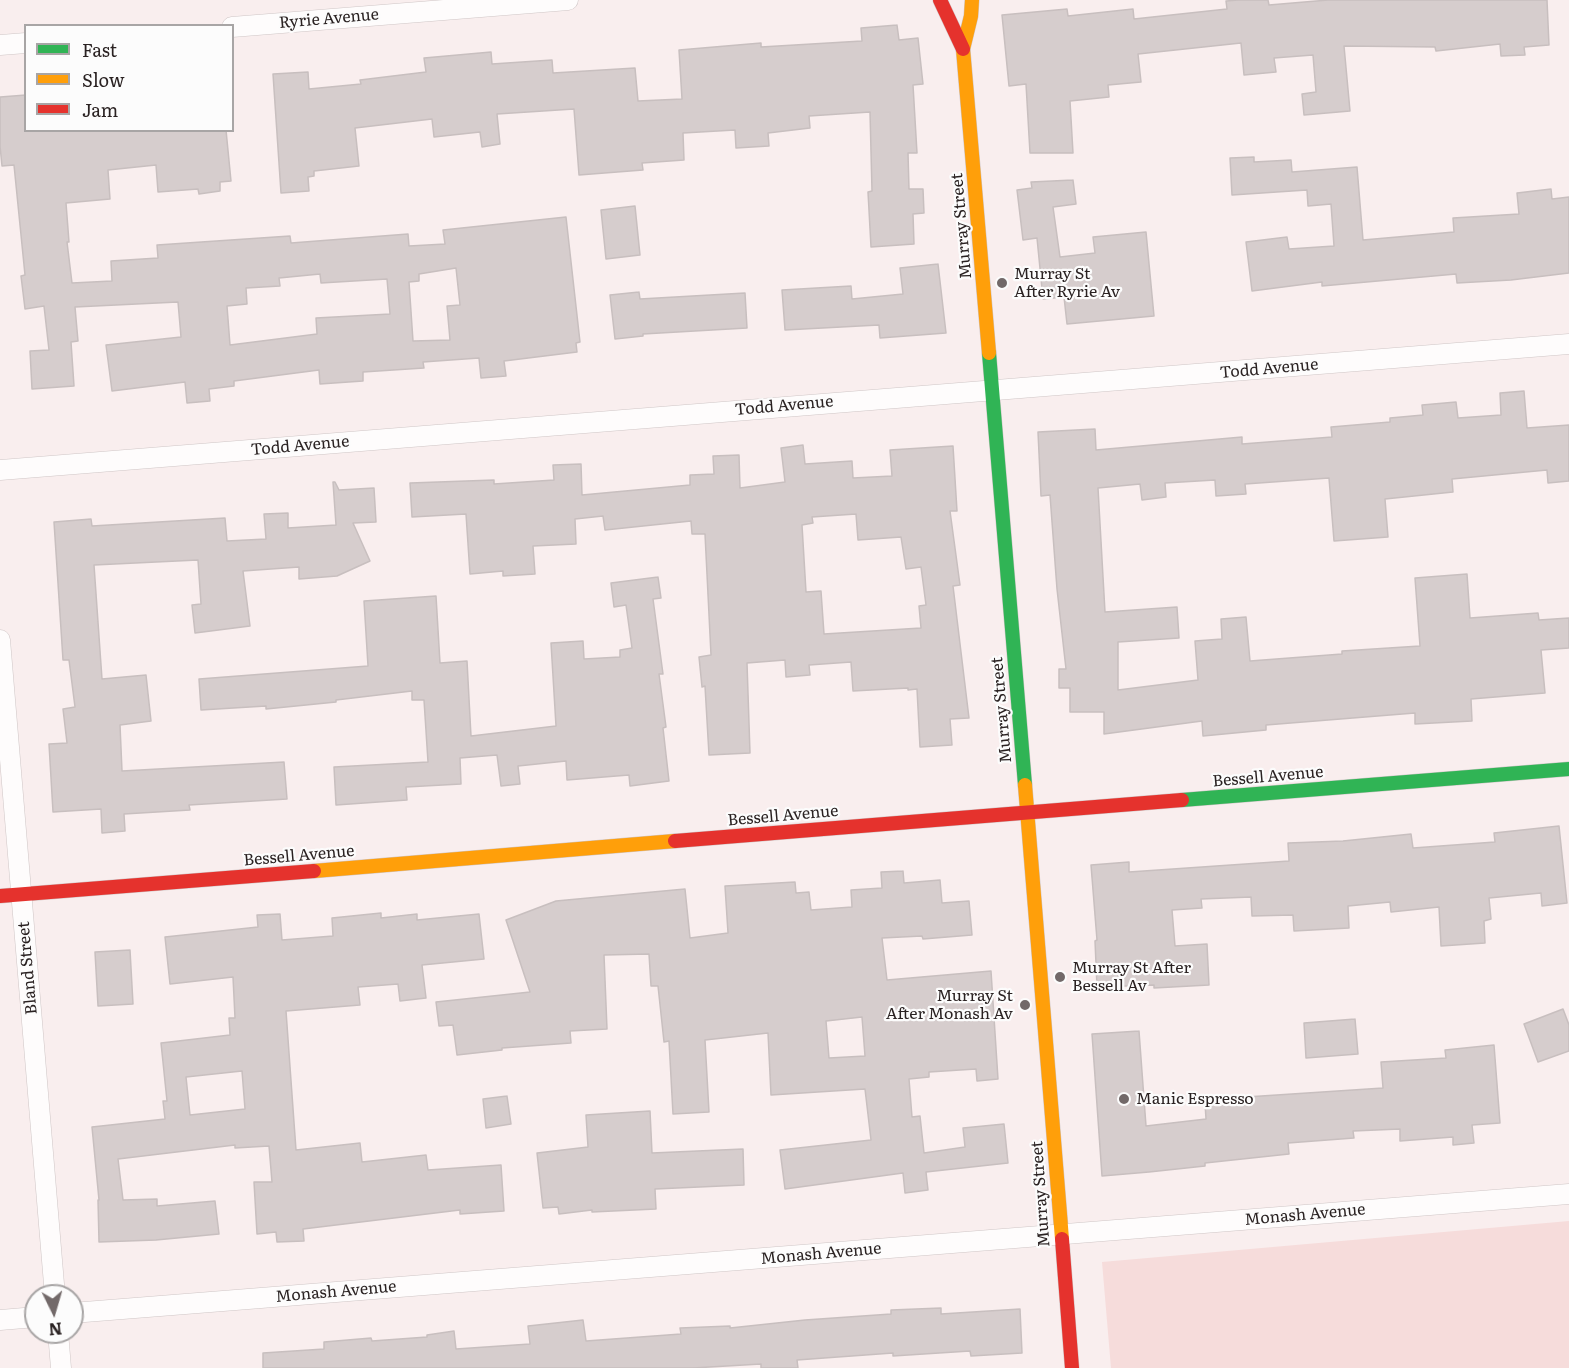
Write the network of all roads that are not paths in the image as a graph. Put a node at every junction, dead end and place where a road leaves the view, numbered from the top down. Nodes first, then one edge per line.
1 (568, 0) edge
2 (940, 0) edge
3 (972, 0) edge
4 (234, 27) edge
5 (24, 43) edge
6 (0, 45) edge
7 (963, 49) junction
8 (1569, 344) edge
9 (993, 389) junction
10 (0, 470) edge
11 (0, 640) edge
12 (1569, 769) edge
13 (1027, 814) junction
14 (22, 894) junction
15 (0, 896) edge
16 (1569, 1194) edge
17 (1060, 1235) junction
18 (55, 1284) edge
19 (84, 1312) edge
20 (24, 1318) edge
21 (0, 1320) edge
22 (59, 1344) edge
23 (61, 1368) edge
24 (1072, 1368) edge

1 - 4 street, Ryrie Avenue
2 - 7 street, Murray Street
3 - 7 street, Murray Street
5 - 6 street
7 - 9 street, Murray Street
8 - 9 street, Todd Avenue
9 - 10 street, Todd Avenue
9 - 13 street, Murray Street
11 - 14 street, Bland Street
12 - 13 street, Bessell Avenue
13 - 14 street, Bessell Avenue
13 - 17 street, Murray Street
14 - 15 street, Bessell Avenue
14 - 18 street, Bland Street
16 - 17 street, Monash Avenue
17 - 19 street, Monash Avenue
17 - 24 street, Murray Street
20 - 21 street
22 - 23 street

